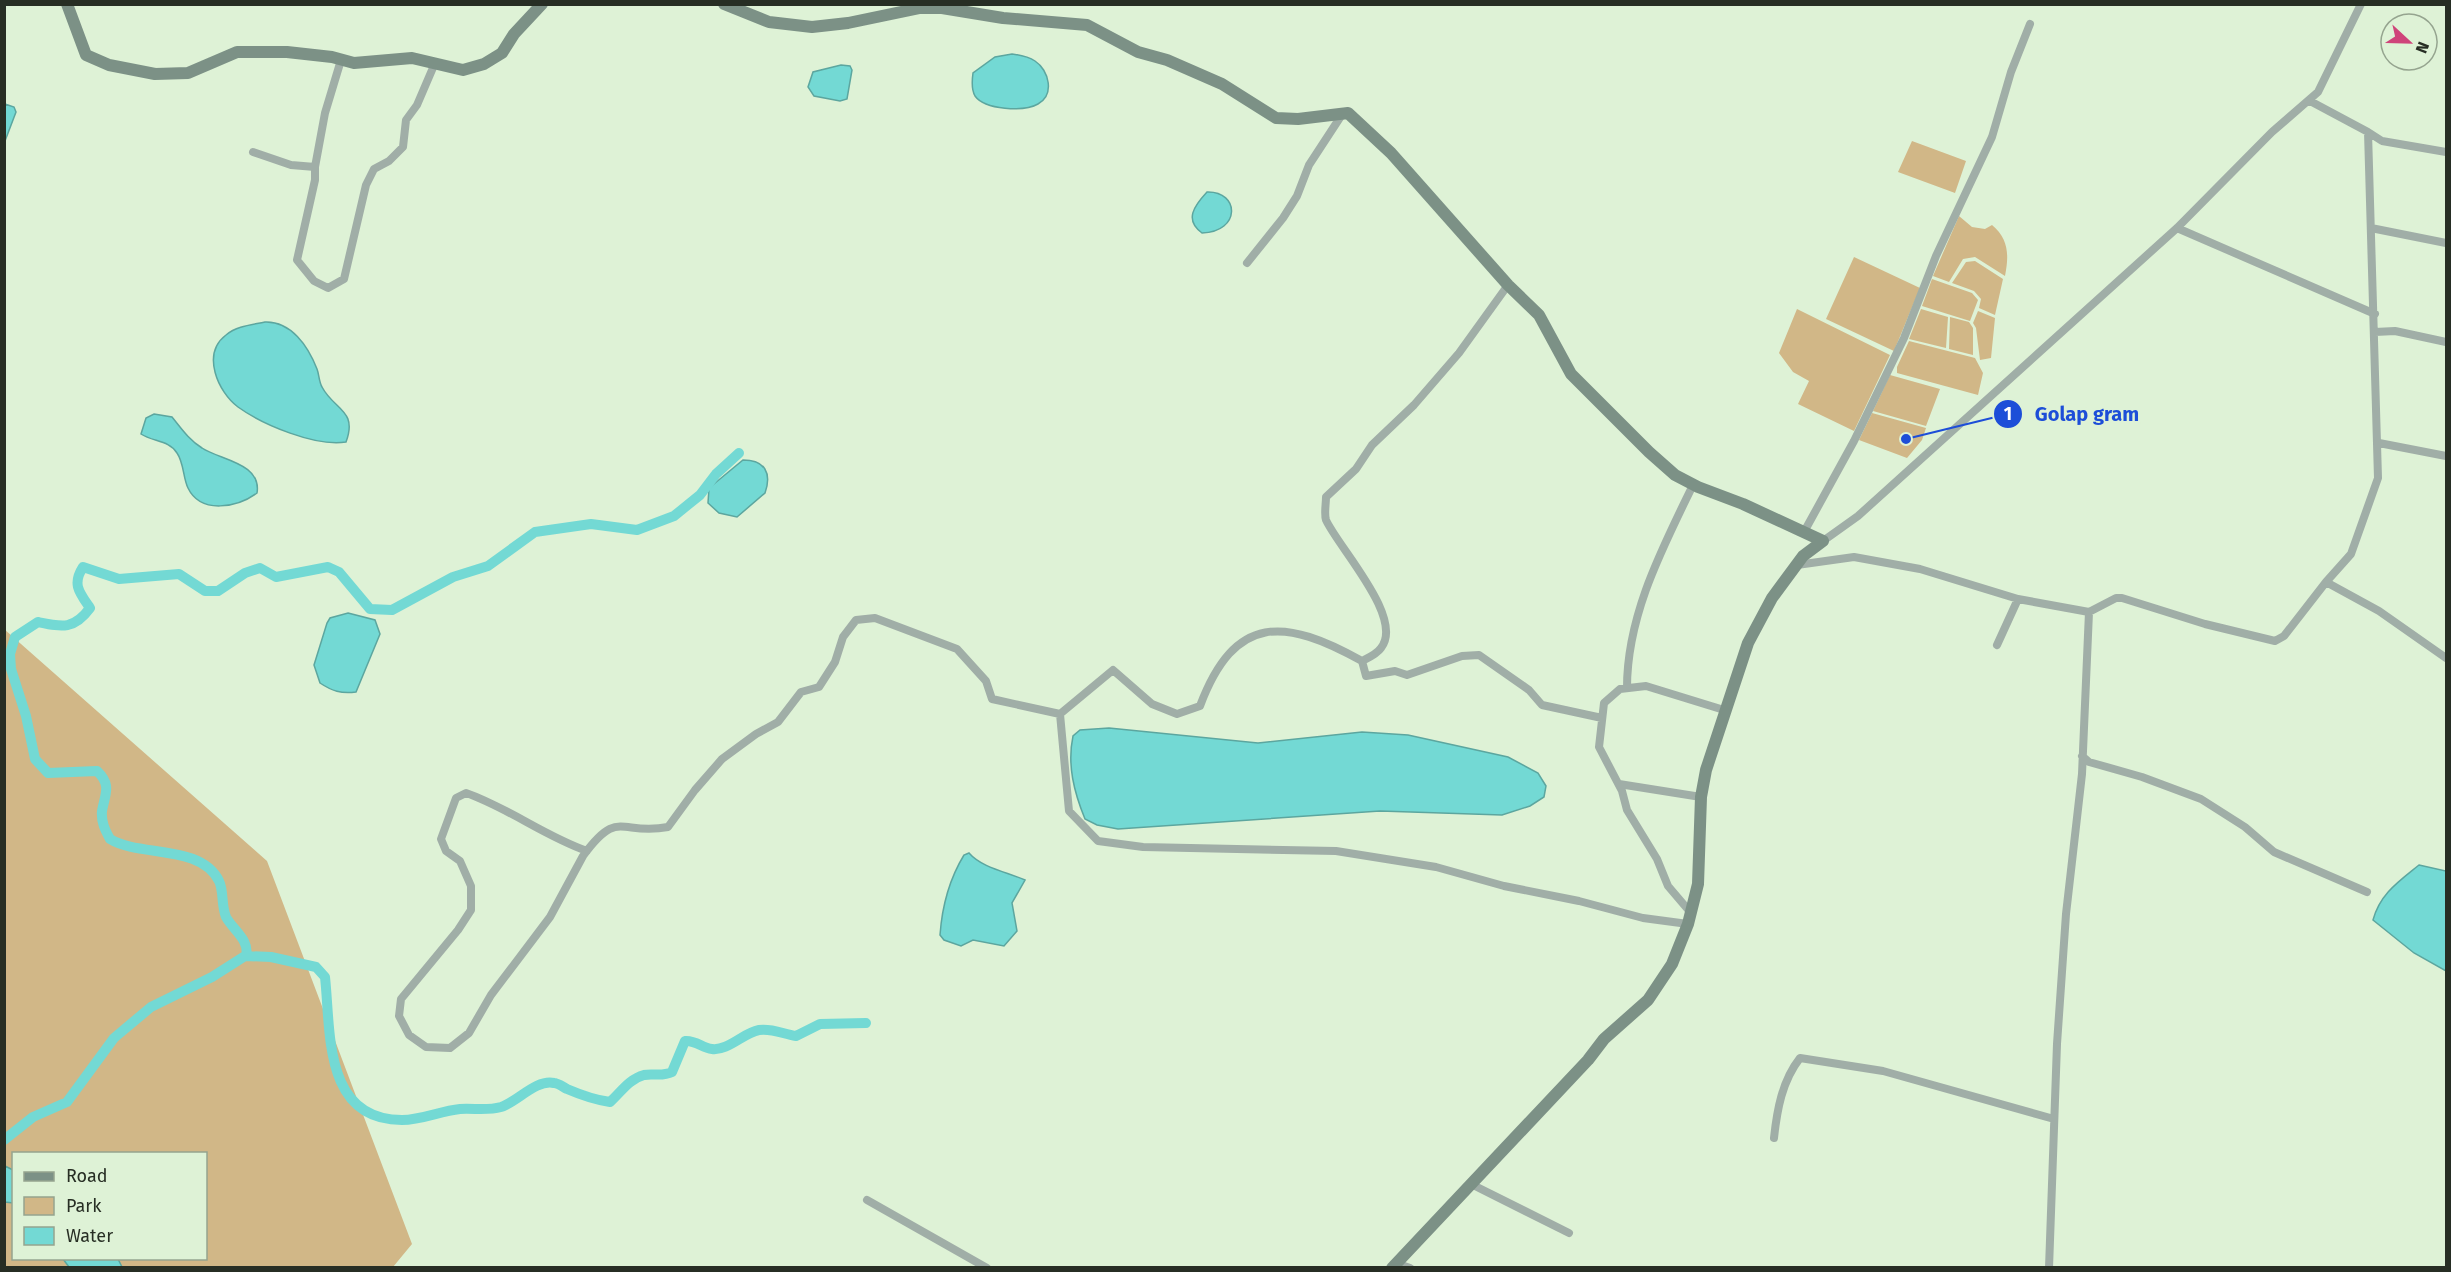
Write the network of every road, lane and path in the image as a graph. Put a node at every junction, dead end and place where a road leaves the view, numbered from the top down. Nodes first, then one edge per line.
1 (67, 4) edge
2 (542, 4) edge
3 (724, 4) edge
4 (2361, 4) edge
5 (2030, 24) dead end
6 (341, 60) junction
7 (435, 63) junction
8 (2310, 101) junction
9 (1343, 113) junction
10 (2368, 132) junction
11 (253, 152) dead end
12 (2446, 152) edge
13 (315, 167) junction
14 (2177, 228) junction
15 (2371, 228) junction
16 (2446, 243) edge
17 (1247, 263) dead end
18 (1508, 285) junction
19 (2375, 314) junction
20 (2375, 332) junction
21 (2446, 342) edge
22 (2379, 443) junction
23 (2446, 456) edge
24 (1693, 485) junction
25 (1804, 532) junction
26 (1823, 541) junction
27 (1797, 565) junction
28 (2326, 582) junction
29 (2018, 599) junction
30 (2089, 612) junction
31 (1996, 645) dead end
32 (2446, 657) edge
33 (1362, 661) junction
34 (1627, 688) junction
35 (1724, 710) junction
36 (1060, 714) junction
37 (1602, 718) junction
38 (2082, 756) junction
39 (1619, 784) junction
40 (1701, 797) junction
41 (587, 851) junction
42 (2367, 892) dead end
43 (1690, 918) junction
44 (2054, 1119) junction
45 (1774, 1138) dead end
46 (1473, 1185) junction
47 (867, 1200) dead end
48 (1569, 1233) dead end
49 (1394, 1265) edge
50 (987, 1268) edge
51 (1410, 1268) edge
52 (2049, 1268) edge

1 - 6 street
2 - 7 street
3 - 9 street
4 - 8 street
5 - 25 street
6 - 7 street
6 - 13 street
7 - 13 street
8 - 10 street
8 - 14 street
9 - 17 street
9 - 18 street
10 - 12 street
10 - 15 street
11 - 13 street
14 - 19 street
14 - 26 street
15 - 16 street
15 - 19 street
18 - 24 street
18 - 33 street
19 - 20 street
20 - 21 street
20 - 22 street
22 - 23 street
22 - 28 street
24 - 25 street
24 - 34 street
25 - 26 street
26 - 27 street
27 - 29 street
27 - 35 street
28 - 30 street
28 - 32 street
29 - 30 street
29 - 31 street
30 - 38 street
33 - 36 street
33 - 37 street
34 - 35 street
34 - 37 street
35 - 40 street
36 - 41 street
36 - 43 street
37 - 39 street
38 - 42 street
38 - 44 street
39 - 40 street
39 - 43 street
40 - 43 street
41 - 41 street
43 - 46 street
44 - 45 street
44 - 52 street
46 - 48 street
46 - 49 street
47 - 50 street
49 - 51 street

